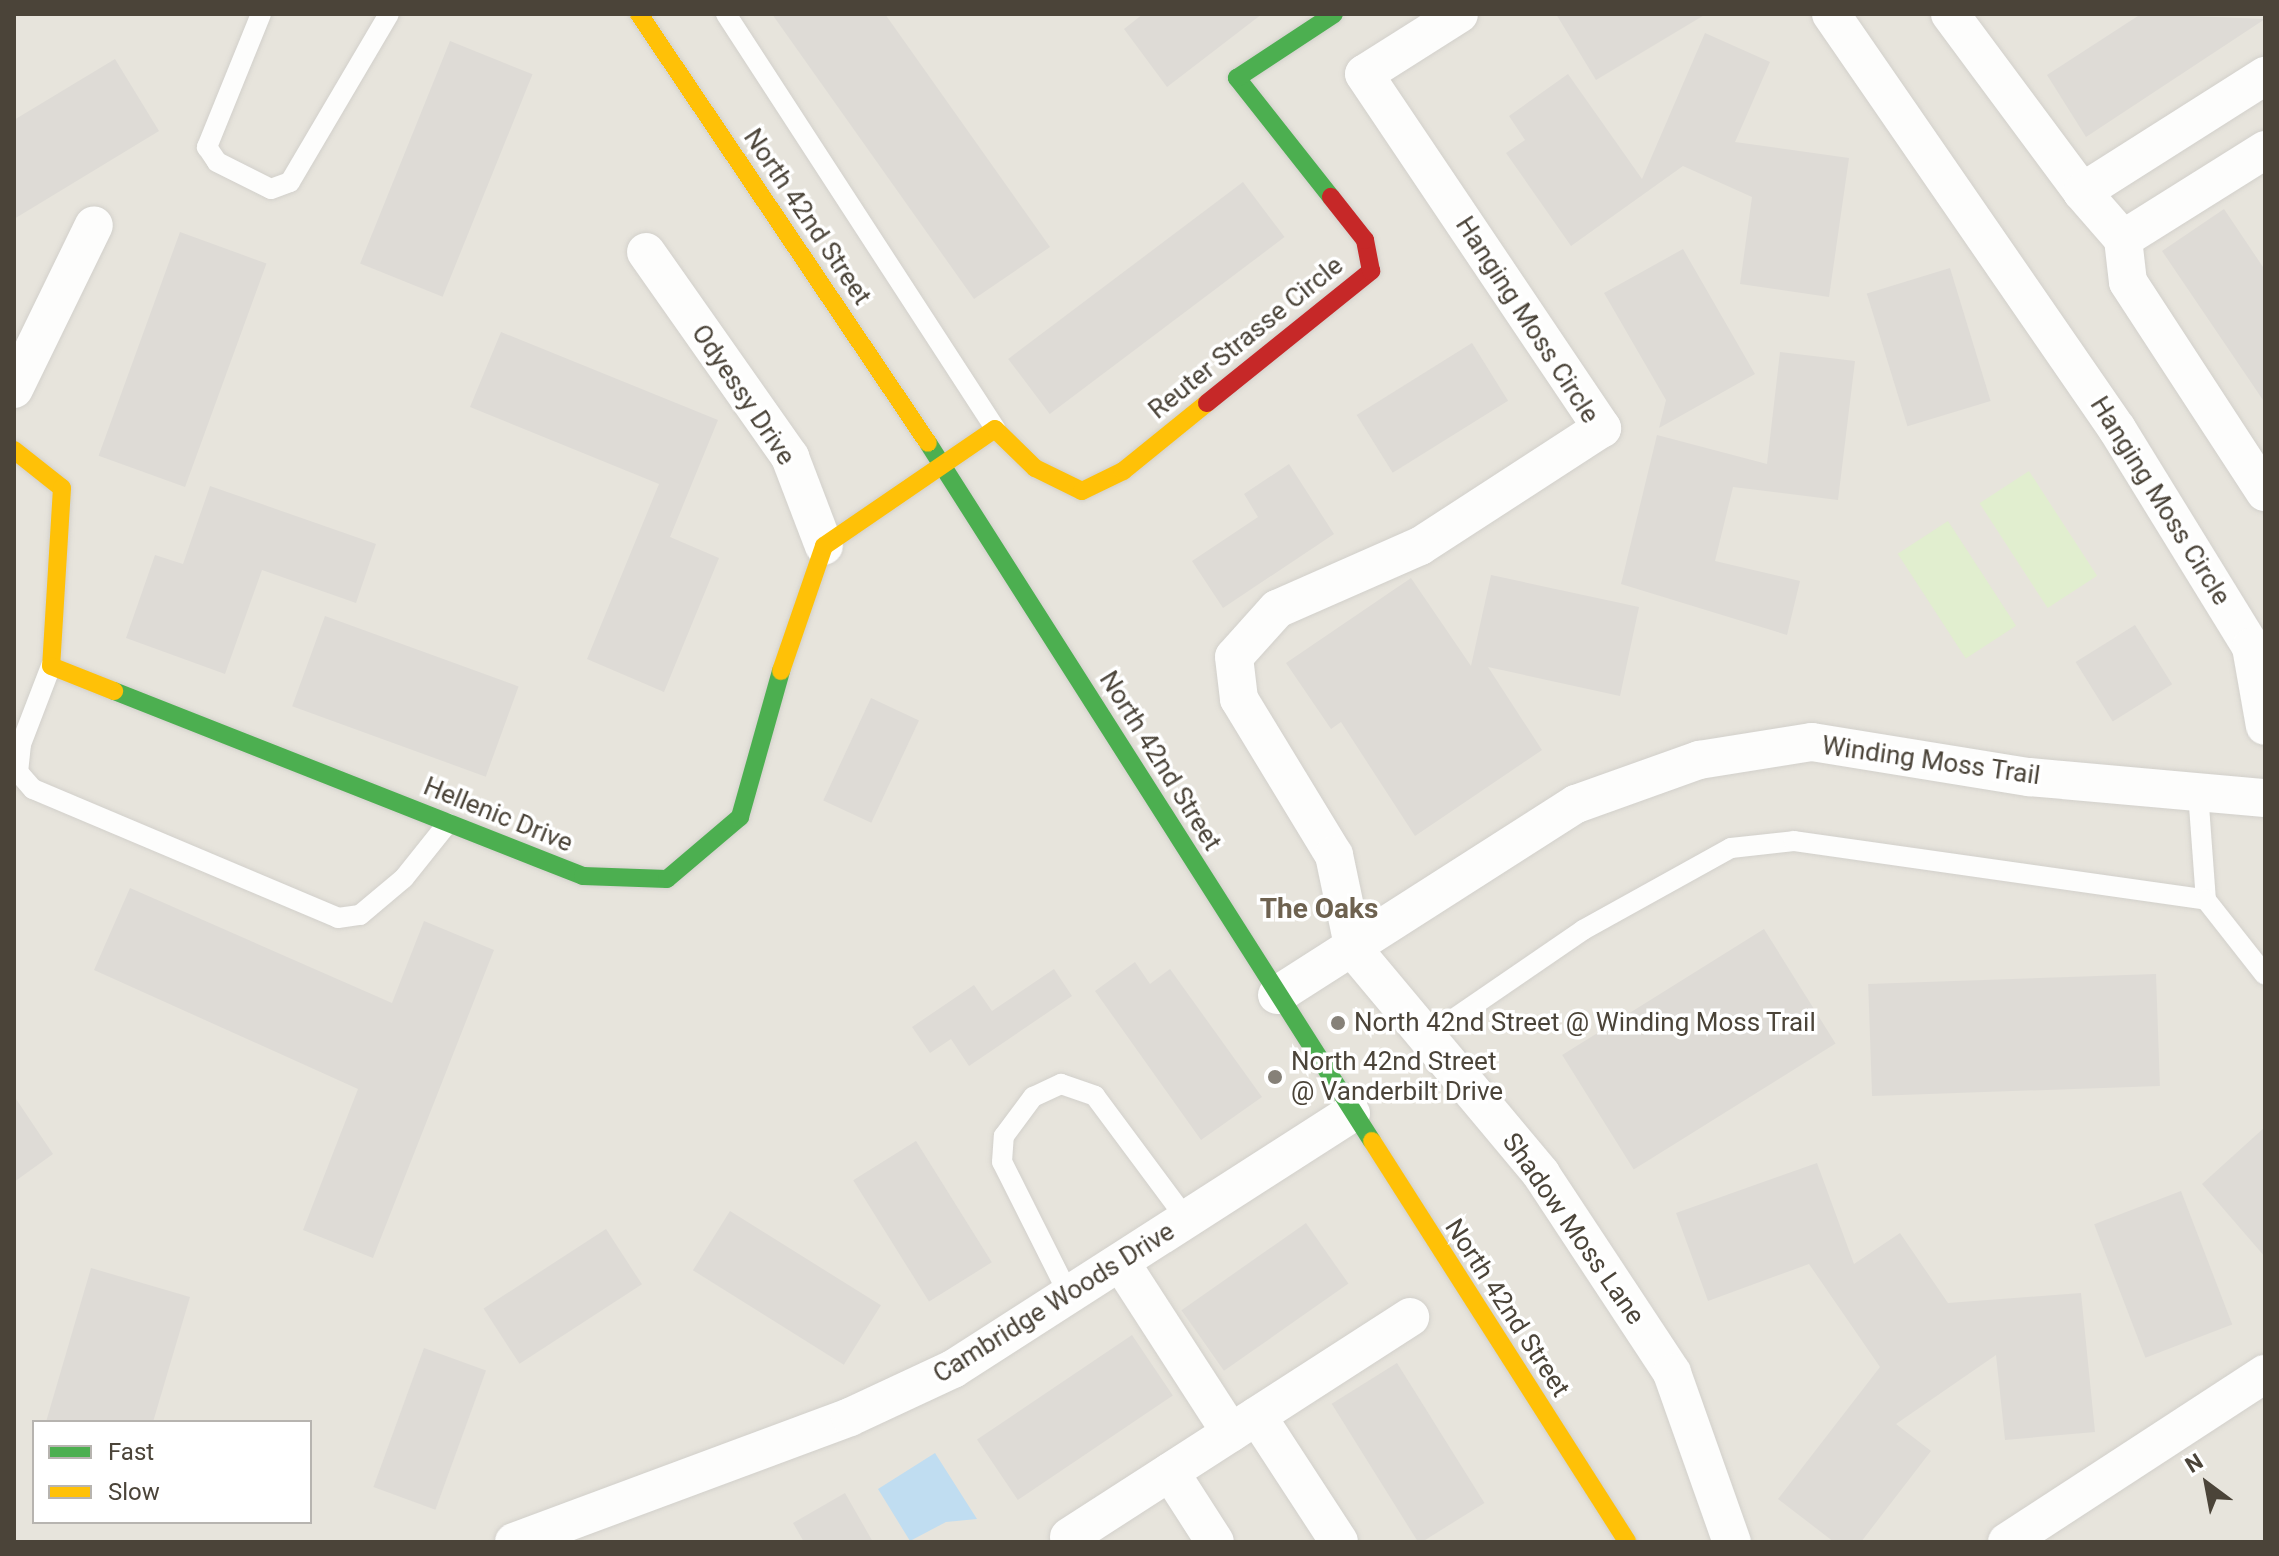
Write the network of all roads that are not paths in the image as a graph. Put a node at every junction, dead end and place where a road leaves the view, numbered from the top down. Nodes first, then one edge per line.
1 (261, 14) edge
2 (389, 14) edge
3 (639, 14) edge
4 (726, 14) edge
5 (1334, 14) edge
6 (1459, 14) edge
7 (1831, 14) edge
8 (1950, 14) edge
9 (2265, 76) edge
10 (2265, 150) edge
11 (2082, 192) junction
12 (94, 225) dead end
13 (2123, 239) junction
14 (646, 252) dead end
15 (14, 389) edge
16 (995, 429) junction
17 (14, 450) edge
18 (943, 466) junction
19 (2265, 492) edge
20 (824, 546) junction
21 (51, 666) junction
22 (2265, 726) edge
23 (2198, 792) junction
24 (2265, 798) edge
25 (448, 823) junction
26 (2206, 900) junction
27 (1354, 950) junction
28 (2265, 975) edge
29 (1277, 995) junction
30 (1427, 1037) junction
31 (1351, 1113) junction
32 (1187, 1220) junction
33 (1121, 1263) junction
34 (1070, 1297) junction
35 (1410, 1317) dead end
36 (2265, 1374) edge
37 (1244, 1424) junction
38 (1170, 1472) junction
39 (558, 1533) edge
40 (1069, 1537) dead end
41 (514, 1542) edge
42 (1215, 1542) edge
43 (1339, 1542) edge
44 (1627, 1542) edge
45 (1732, 1542) edge
46 (2007, 1542) edge

1 - 2 lane
3 - 18 street, North 42nd Street
4 - 16 lane
5 - 16 street, Reuter Strasse Circle
6 - 27 street, Hanging Moss Circle
7 - 22 street, Hanging Moss Circle
8 - 11 street
9 - 11 street
10 - 13 street
11 - 13 street
12 - 15 street
13 - 19 street
14 - 20 street, Odyessy Drive
16 - 18 street
17 - 21 street
18 - 20 street
18 - 29 street, North 42nd Street
20 - 25 street, Hellenic Drive
21 - 25 street, Hellenic Drive
21 - 25 lane
23 - 24 street, Winding Moss Trail
23 - 26 lane
23 - 27 street, Winding Moss Trail
26 - 28 lane
26 - 30 lane
27 - 29 street, Winding Moss Trail
27 - 30 street, Shadow Moss Lane
29 - 31 street, North 42nd Street
30 - 45 street, Shadow Moss Lane
31 - 32 street, Cambridge Woods Drive
31 - 44 street, North 42nd Street
32 - 33 street, Cambridge Woods Drive
32 - 34 lane
33 - 34 street, Cambridge Woods Drive
33 - 37 street
34 - 39 street, Cambridge Woods Drive
35 - 37 street
36 - 46 street
37 - 38 street
37 - 43 street
38 - 40 street
38 - 42 street
39 - 41 street, Cambridge Woods Drive

